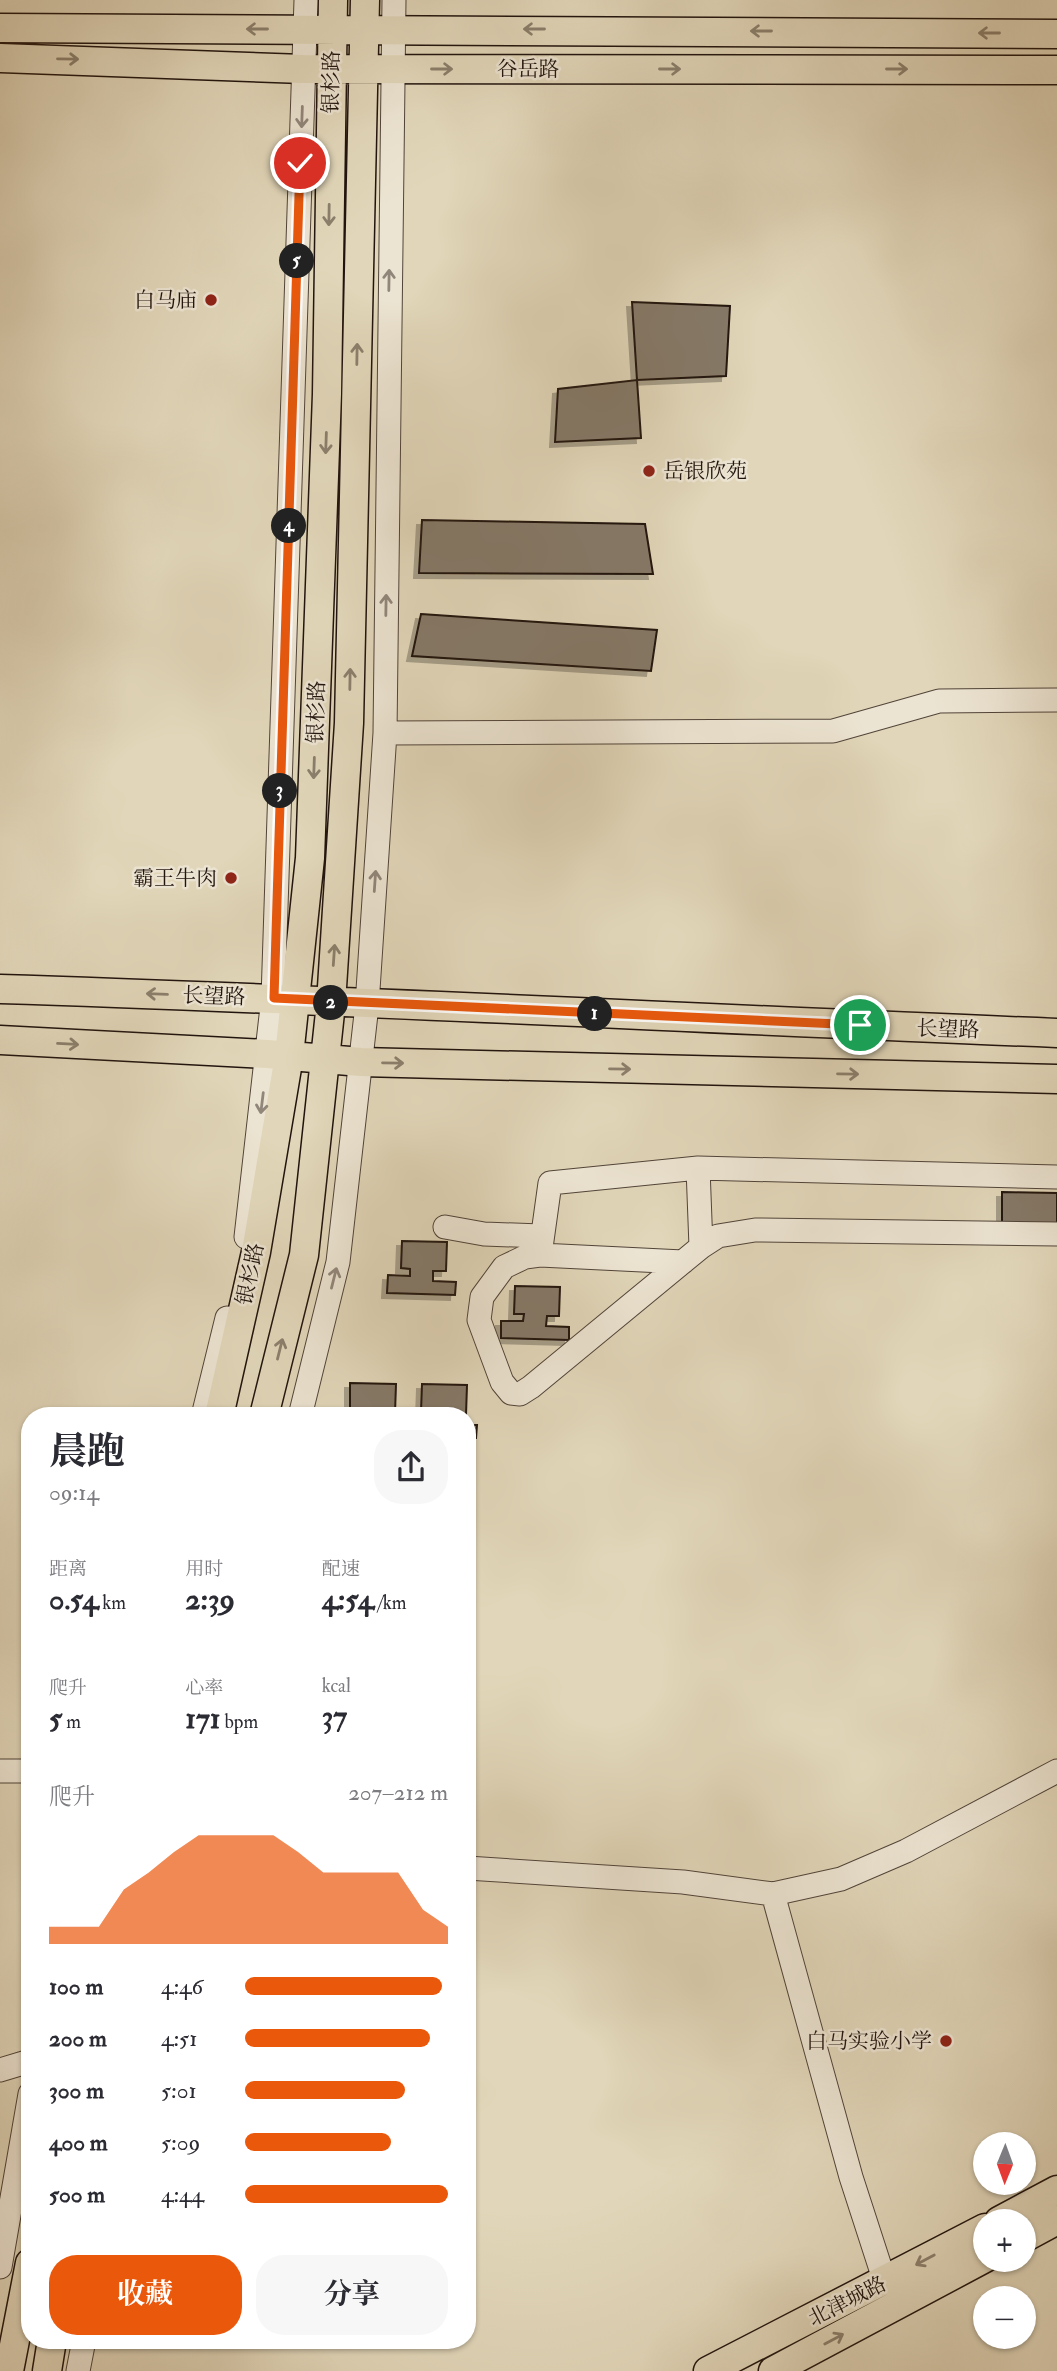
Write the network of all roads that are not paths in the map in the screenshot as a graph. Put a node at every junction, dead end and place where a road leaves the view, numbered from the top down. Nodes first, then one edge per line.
1 (306, 0) edge
2 (333, 0) edge
3 (365, 0) edge
4 (394, 0) edge
5 (0, 28) edge
6 (394, 28) junction
7 (319, 29) junction
8 (364, 29) junction
9 (1057, 34) edge
10 (0, 58) edge
11 (363, 68) junction
12 (317, 69) junction
13 (393, 69) junction
14 (1057, 70) edge
15 (1057, 700) edge
16 (385, 733) junction
17 (0, 989) edge
18 (285, 999) junction
19 (331, 1003) junction
20 (367, 1005) junction
21 (1057, 1033) edge
22 (0, 1040) edge
23 (278, 1055) junction
24 (325, 1058) junction
25 (361, 1062) junction
26 (1057, 1079) edge
27 (698, 1168) junction
28 (1057, 1177) edge
29 (445, 1227) dead end
30 (484, 1234) junction
31 (1057, 1234) edge
32 (541, 1245) junction
33 (701, 1247) junction
34 (683, 1262) junction
35 (498, 1274) junction
36 (205, 1407) edge
37 (221, 1407) edge
38 (266, 1407) edge
39 (302, 1407) edge
40 (21, 1757) edge
41 (0, 1758) edge
42 (0, 1771) edge
43 (21, 1771) edge
44 (1057, 1771) edge
45 (476, 1869) edge
46 (773, 1894) junction
47 (21, 2064) edge
48 (0, 2070) edge
49 (21, 2146) edge
50 (1057, 2190) edge
51 (1021, 2209) edge
52 (1057, 2220) edge
53 (1036, 2231) edge
54 (973, 2234) edge
55 (973, 2264) edge
56 (0, 2267) edge
57 (885, 2282) junction
58 (21, 2309) edge
59 (51, 2349) edge
60 (82, 2349) edge
61 (9, 2371) edge
62 (47, 2371) edge
63 (78, 2371) edge
64 (708, 2371) edge
65 (773, 2371) edge

1 - 7 street, 银杉路
2 - 7 main road, 银杉路
3 - 8 main road, 银杉路
4 - 6 street
7 -> 5 main road
6 - 8 main road
9 -> 6 main road
6 - 13 street
7 - 8 main road
7 - 12 main road, 银杉路
8 - 11 main road, 银杉路
10 -> 12 main road, 谷岳路
11 - 12 main road, 谷岳路
11 - 13 main road, 谷岳路
19 -> 11 main road, 银杉路
12 -> 18 main road, 银杉路
13 -> 14 main road, 谷岳路
16 -> 13 street
15 - 16 street
20 -> 16 street
18 -> 17 main road, 长望路
18 - 19 main road, 长望路
18 - 23 main road, 银杉路
19 - 20 main road, 长望路
19 - 24 main road, 银杉路
20 - 21 main road, 长望路
20 - 25 street
22 -> 23 main road
23 - 24 main road
23 -> 36 street, 银杉路
23 - 37 main road, 银杉路
24 - 25 main road
38 -> 24 main road, 银杉路
25 -> 26 main road
39 -> 25 street
27 - 28 street
27 - 32 street
27 - 33 street
29 - 30 street
30 - 32 street
30 - 35 street
31 - 33 street
32 - 34 street
32 - 35 street
33 - 34 street
34 - 35 street
40 - 41 street
42 - 43 street
44 - 46 street
45 - 46 street
46 - 57 street
47 - 48 street
49 - 56 street
50 - 51 main road
52 - 53 main road
54 -> 57 main road, 北津城路
65 -> 55 main road, 北津城路
57 - 64 main road, 北津城路
58 - 61 main road
59 - 62 main road
60 - 63 street

